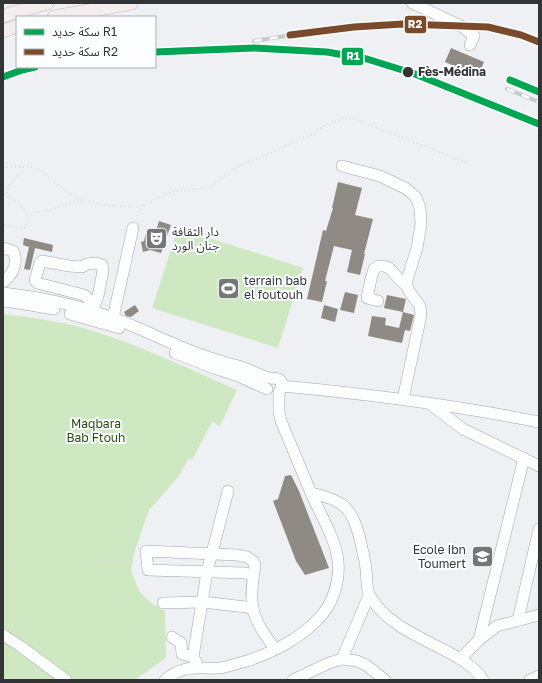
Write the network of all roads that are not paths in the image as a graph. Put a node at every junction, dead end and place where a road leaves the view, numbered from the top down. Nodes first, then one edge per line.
1 (47, 3) edge
2 (132, 3) edge
3 (412, 3) edge
4 (3, 16) edge
5 (60, 16) edge
6 (16, 26) edge
7 (3, 30) edge
8 (470, 45) dead end
9 (342, 166) dead end
10 (134, 228) road end
11 (3, 248) edge
12 (7, 271) edge
13 (3, 282) edge
14 (408, 286) junction
15 (7, 298) edge
16 (378, 300) dead end
17 (92, 311) junction
18 (113, 318) junction
19 (274, 390) junction
20 (403, 399) junction
21 (429, 403) junction
22 (539, 422) edge
23 (524, 458) junction
24 (539, 466) edge
25 (228, 491) dead end
26 (311, 493) junction
27 (539, 529) edge
28 (211, 554) junction
29 (207, 572) junction
30 (254, 575) junction
31 (369, 595) junction
32 (202, 602) junction
33 (163, 603) road end
34 (252, 609) junction
35 (539, 614) edge
36 (518, 620) junction
37 (3, 636) edge
38 (172, 637) road end
39 (479, 640) junction
40 (275, 649) junction
41 (193, 657) junction
42 (342, 659) junction
43 (460, 659) junction
44 (200, 668) junction
45 (539, 676) edge
46 (66, 680) edge
47 (165, 680) edge
48 (293, 680) edge
49 (385, 680) edge
50 (483, 680) edge
51 (530, 680) edge

1 - 4 main road
2 - 5 main road
3 - 8 street
6 - 7 main road
9 - 14 street
10 - 18 street
11 - 12 street
12 - 13 street
14 - 16 street
14 - 20 street
15 - 17 street
17 - 17 street
17 - 18 street
17 - 19 street
18 - 19 street
19 - 20 street
19 - 26 street
20 - 21 street
21 - 22 street
21 - 23 street
23 - 24 street
23 - 39 street
25 - 28 street
26 - 31 street
26 - 40 street
27 - 36 street
28 - 29 street
28 - 29 street
28 - 30 street
29 - 30 street
29 - 32 street
30 - 34 street
31 - 42 street
31 - 43 street
32 - 33 street
32 - 34 street
32 - 41 street
34 - 40 street
35 - 36 street
36 - 39 street
37 - 46 street
38 - 41 street
39 - 43 street
40 - 44 street
41 - 44 street
42 - 48 street
42 - 49 street
43 - 50 street
44 - 47 street
45 - 51 street

